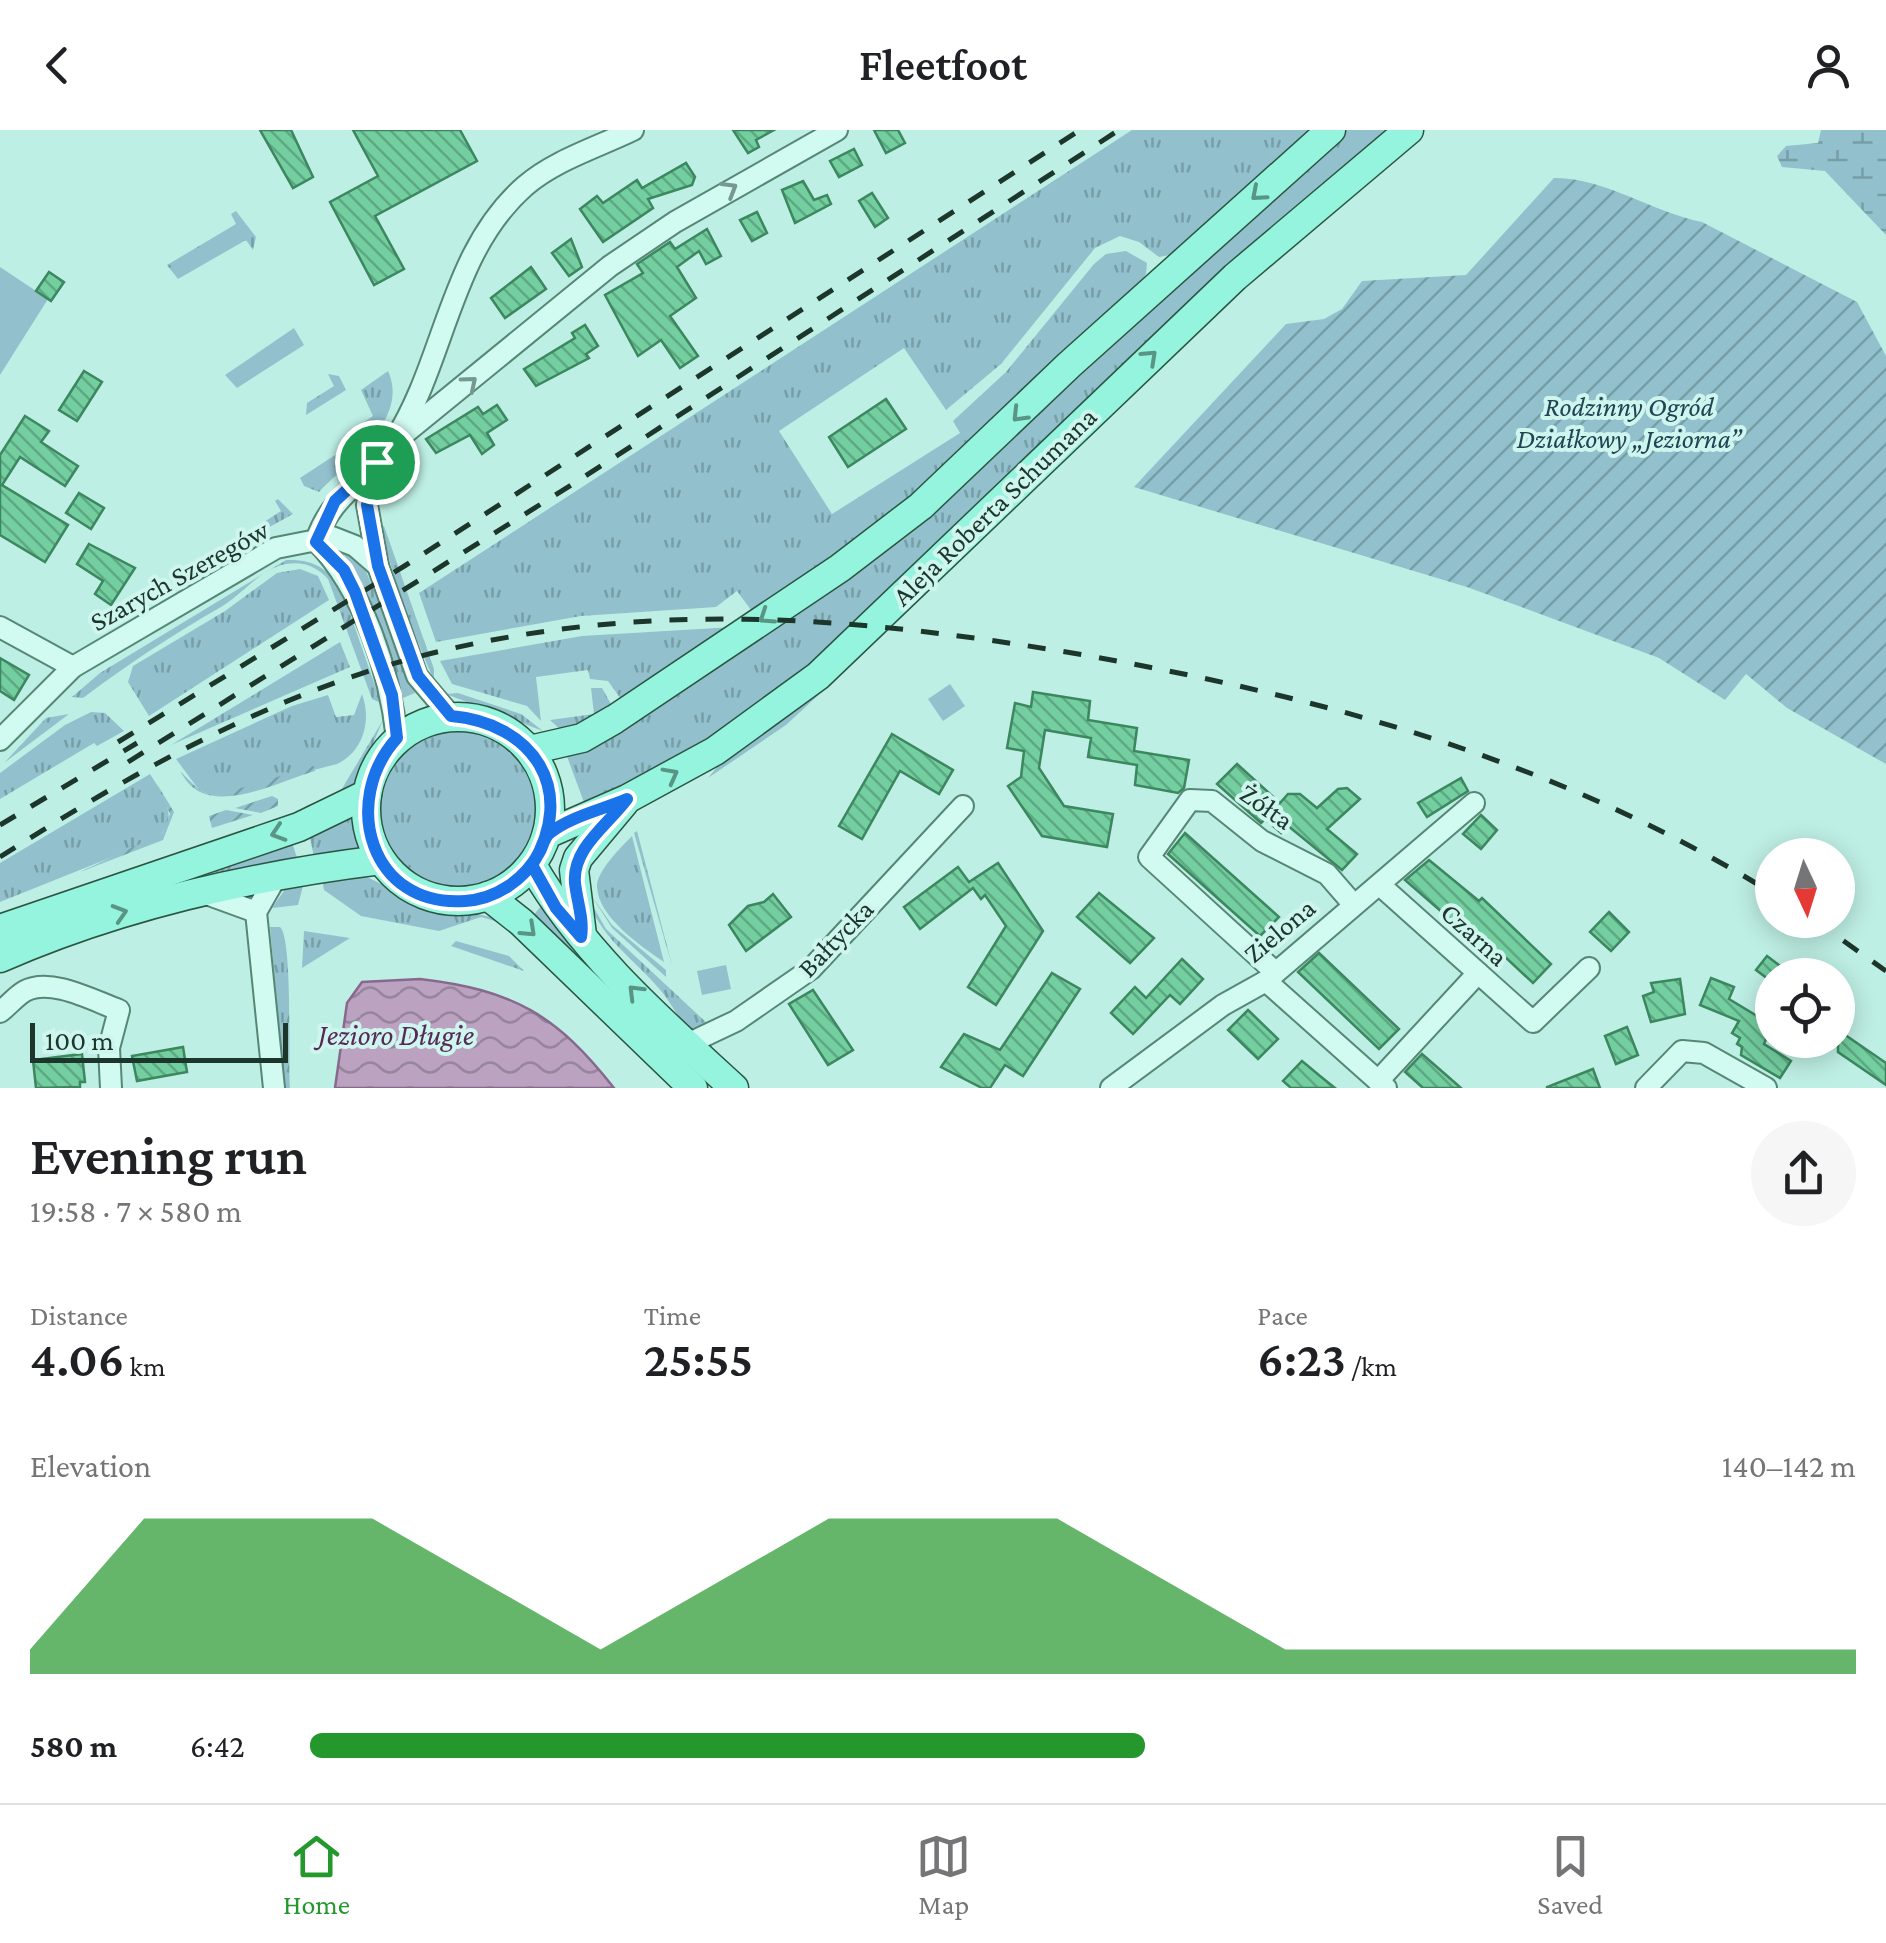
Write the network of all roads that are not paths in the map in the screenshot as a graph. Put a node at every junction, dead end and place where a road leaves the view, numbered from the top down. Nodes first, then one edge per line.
1 (633, 130) edge
2 (837, 130) edge
3 (1331, 130) edge
4 (1408, 130) edge
5 (393, 443) junction
6 (377, 462) junction
7 (316, 542) junction
8 (378, 566) junction
9 (0, 627) edge
10 (72, 667) junction
11 (451, 716) junction
12 (397, 738) junction
13 (0, 740) edge
14 (530, 750) junction
15 (366, 794) junction
16 (627, 799) junction
17 (1474, 802) dead end
18 (963, 806) dead end
19 (547, 834) junction
20 (381, 860) junction
21 (532, 865) junction
22 (276, 877) junction
23 (1381, 886) junction
24 (199, 892) junction
25 (488, 896) junction
26 (1353, 904) junction
27 (256, 912) junction
28 (0, 929) edge
29 (581, 937) junction
30 (0, 958) edge
31 (1589, 968) dead end
32 (1478, 974) junction
33 (1270, 976) junction
34 (0, 1012) edge
35 (689, 1046) junction
36 (652, 1052) junction
37 (1382, 1085) edge
38 (111, 1088) edge
39 (274, 1088) edge
40 (693, 1088) edge
41 (734, 1088) edge
42 (1110, 1088) edge
43 (1646, 1088) edge
44 (1766, 1088) edge

1 - 5 street
5 -> 2 street
3 -> 14 main road, Aleja Roberta Schumana
16 -> 4 main road, Aleja Roberta Schumana
5 - 6 street
6 - 7 street
6 - 8 street
7 - 8 street
7 - 10 street, Szarych Szeregów
7 - 12 street
8 - 11 street
9 - 10 street
10 - 13 street, Szarych Szeregów
11 - 12 main road
11 - 14 main road
12 - 15 main road
14 - 19 main road
15 - 20 main road
15 -> 28 main road
16 - 19 main road, Aleja Roberta Schumana
16 - 29 main road
17 - 23 street, Zielona
18 - 35 street, Bałtycka
19 - 21 main road
20 - 22 main road
20 - 25 main road
21 - 25 main road
21 - 29 main road
22 - 24 main road
22 - 27 street
23 - 26 street, Zielona
23 - 32 street, Czarna
24 - 27 street
30 -> 24 main road
25 -> 36 main road
26 - 33 street, Zielona
26 - 33 street, Żółta
27 - 39 street
35 -> 29 main road
31 - 32 street, Czarna
32 - 37 street
33 - 37 street
33 - 42 street, Zielona
34 - 38 street
35 - 36 street, Bałtycka
35 - 41 main road
36 - 40 main road
43 - 44 street

